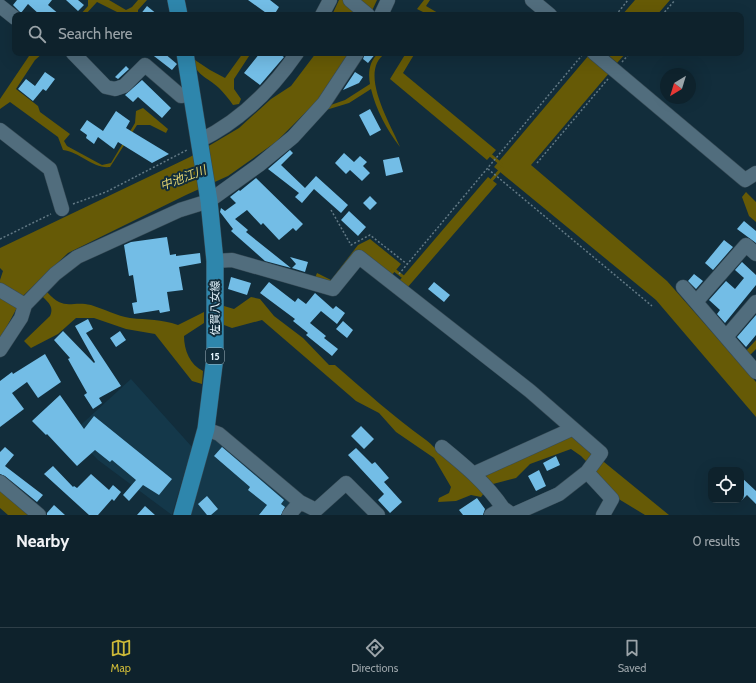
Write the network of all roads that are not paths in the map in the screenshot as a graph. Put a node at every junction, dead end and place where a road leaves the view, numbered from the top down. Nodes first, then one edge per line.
1 (176, 0) edge
2 (330, 0) edge
3 (350, 0) edge
4 (388, 0) edge
5 (532, 0) edge
6 (0, 6) edge
7 (178, 12) edge
8 (324, 12) edge
9 (364, 12) edge
10 (382, 12) edge
11 (546, 12) edge
12 (12, 16) edge
13 (76, 56) edge
14 (186, 56) edge
15 (295, 56) edge
16 (355, 56) edge
17 (595, 56) edge
18 (192, 94) junction
19 (0, 130) edge
20 (200, 143) junction
21 (756, 173) edge
22 (208, 198) junction
23 (62, 209) road end
24 (756, 254) edge
25 (215, 261) junction
26 (683, 287) dead end
27 (0, 290) edge
28 (696, 302) junction
29 (756, 302) edge
30 (25, 305) junction
31 (726, 337) junction
32 (0, 350) edge
33 (756, 372) edge
34 (206, 429) junction
35 (572, 429) junction
36 (442, 447) dead end
37 (587, 472) junction
38 (475, 473) junction
39 (0, 482) edge
40 (300, 502) junction
41 (509, 513) edge
42 (39, 515) edge
43 (182, 515) edge
44 (289, 515) edge
45 (378, 515) edge
46 (491, 515) edge
47 (603, 515) edge

1 - 7 main road
2 - 8 street
3 - 9 street
4 - 10 street
5 - 11 street
6 - 12 street
13 - 18 street
14 - 18 main road, 15
15 - 20 street
16 - 22 street
17 - 21 street
18 - 20 main road, 15
19 - 23 street
20 - 22 main road, 15
22 - 25 main road, 佐賀八女線 / 15
22 - 30 street
24 - 28 street
25 - 34 main road, 佐賀八女線 / 15
25 - 35 street
26 - 28 street
27 - 30 street
28 - 31 street
29 - 31 street
30 - 32 street
31 - 33 street
34 - 40 street
34 - 43 main road, 佐賀八女線 / 15
35 - 37 street
35 - 38 street
36 - 38 street
37 - 41 street
37 - 47 street
38 - 41 street
39 - 42 street
40 - 44 street
40 - 45 street
41 - 46 street

